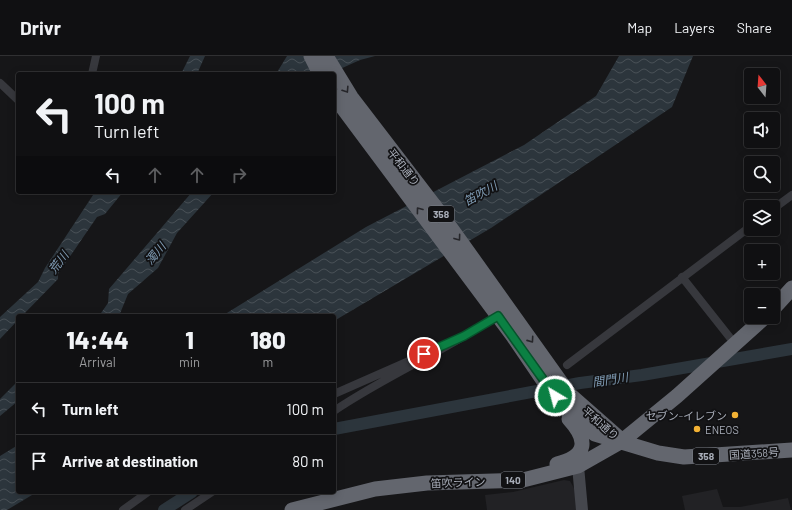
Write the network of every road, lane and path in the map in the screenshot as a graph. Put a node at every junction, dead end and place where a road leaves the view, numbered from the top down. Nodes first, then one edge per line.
1 (96, 56) edge
2 (311, 56) edge
3 (326, 56) edge
4 (92, 72) edge
5 (319, 72) edge
6 (335, 72) edge
7 (336, 74) edge
8 (0, 83) edge
9 (16, 98) edge
10 (336, 98) edge
11 (367, 130) junction
12 (792, 196) edge
13 (780, 204) edge
14 (744, 231) edge
15 (682, 277) junction
16 (792, 288) edge
17 (780, 301) edge
18 (501, 308) junction
19 (757, 324) edge
20 (464, 336) junction
21 (730, 349) junction
22 (567, 366) dead end
23 (336, 393) edge
24 (562, 398) junction
25 (336, 410) edge
26 (622, 442) junction
27 (792, 450) edge
28 (578, 466) junction
29 (448, 482) junction
30 (145, 494) edge
31 (209, 494) edge
32 (123, 510) edge
33 (185, 510) edge
34 (292, 510) edge
35 (582, 510) edge

1 - 4 street
2 - 5 highway
3 -> 6 highway, 平和通り / 358
7 -> 11 highway, 平和通り / 358
8 - 9 street
10 - 11 highway, 平和通り / 358
11 - 18 highway, 平和通り / 358
12 - 13 street
14 - 15 street
15 - 21 street
15 - 22 street
16 - 17 highway
18 - 20 street
18 - 24 highway, 平和通り / 358
19 - 21 highway, 笛吹ライン / 140
20 - 23 street
20 - 25 street
21 - 26 highway, 笛吹ライン / 140
24 - 26 highway, 平和通り / 358
24 - 29 highway
26 - 27 highway, 国道358号 / 358
26 - 28 highway, 笛吹ライン / 140
28 - 29 highway, 笛吹ライン / 140
28 - 35 street
29 - 34 highway, 笛吹ライン / 140
30 - 32 street
31 - 33 street

